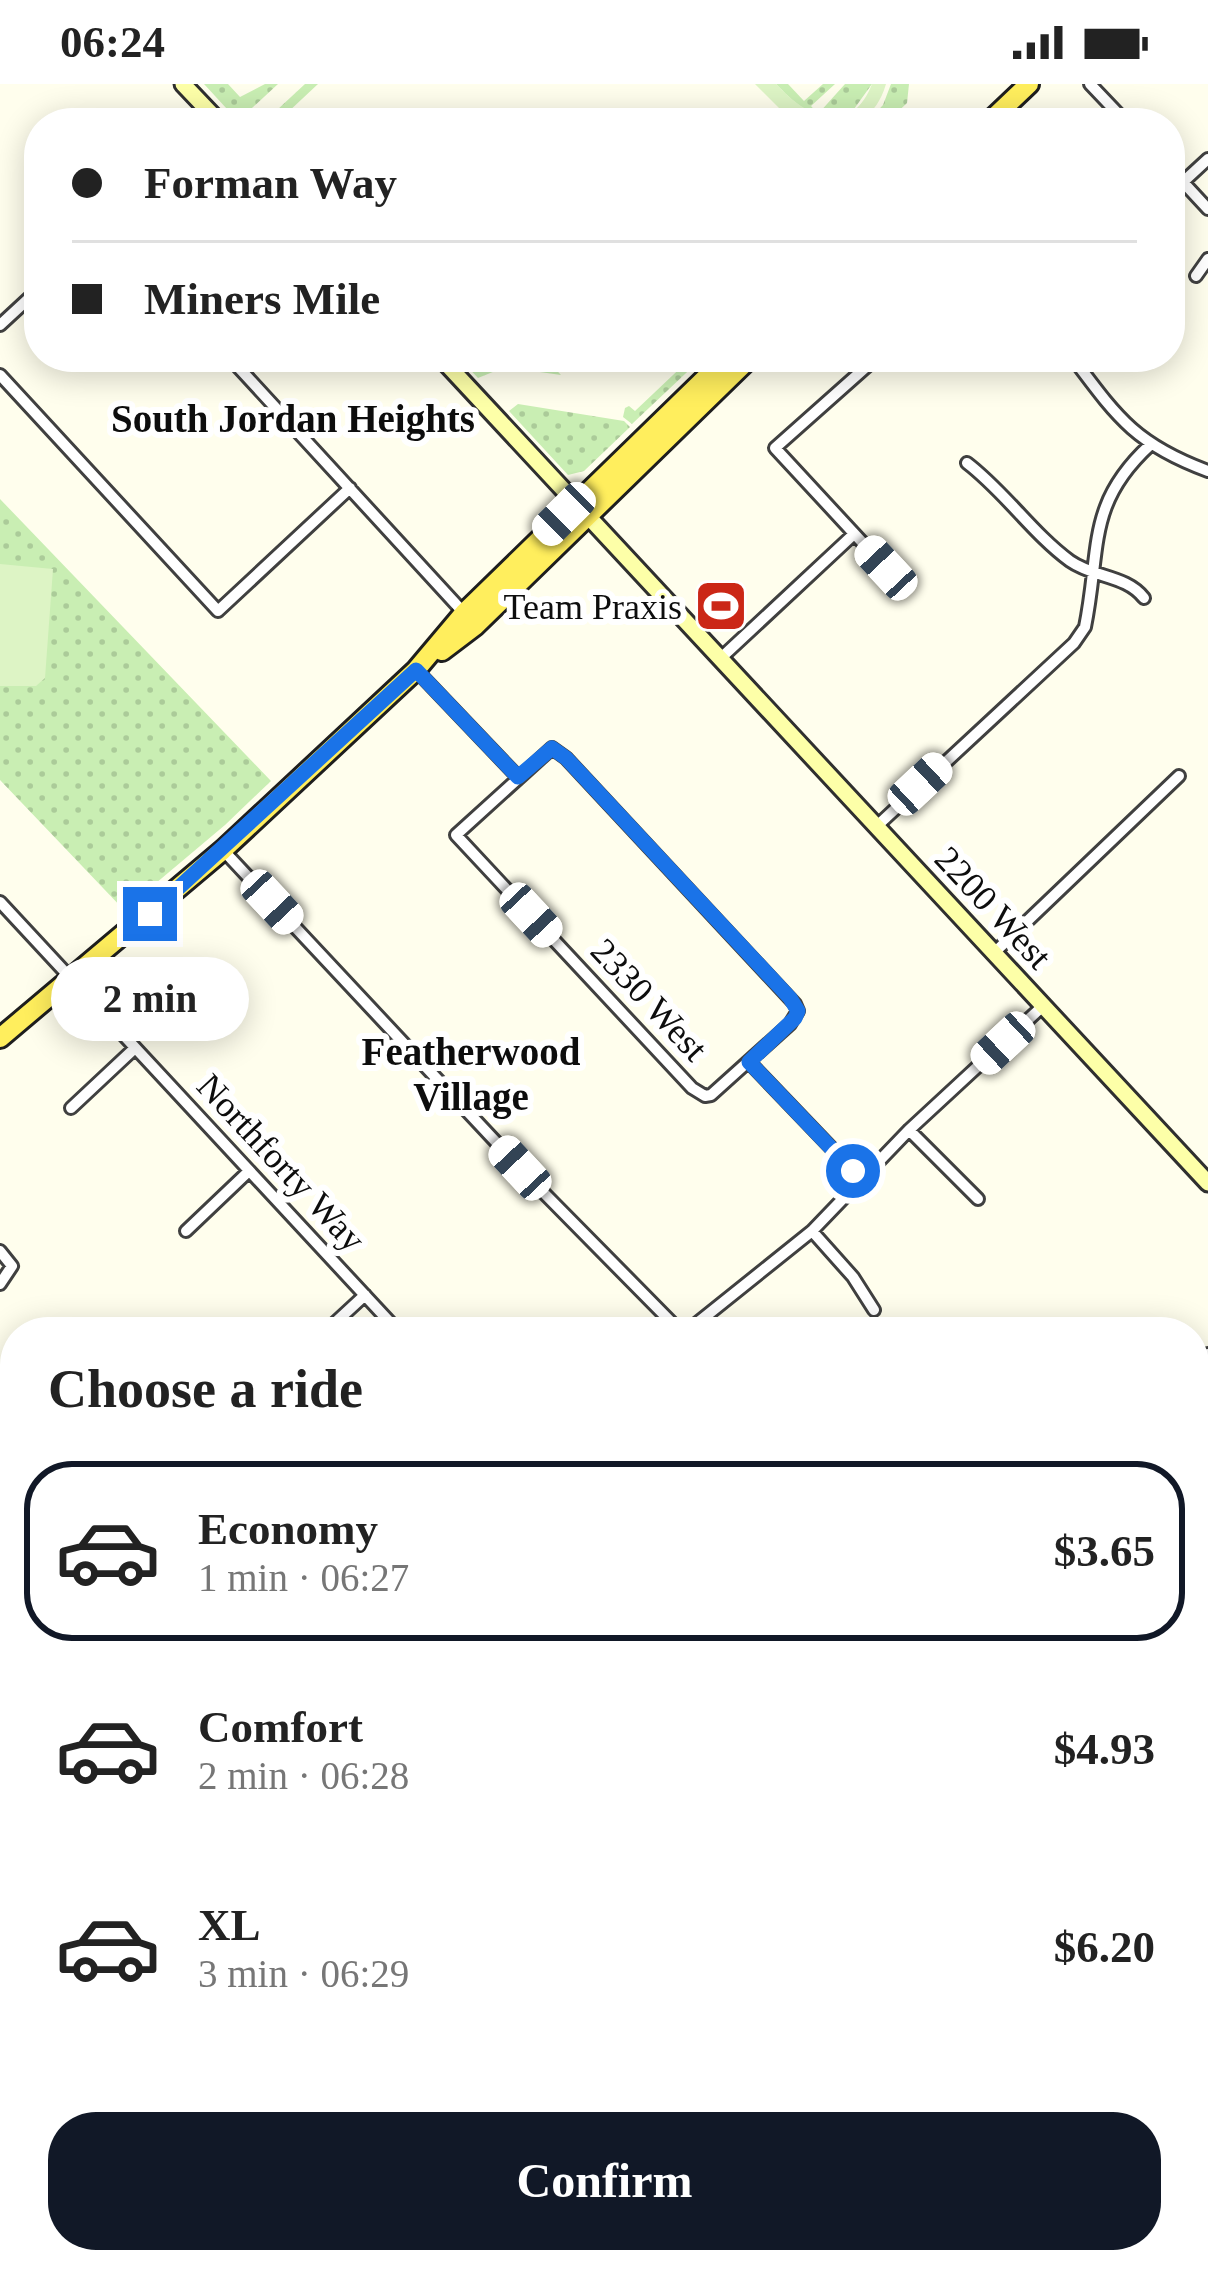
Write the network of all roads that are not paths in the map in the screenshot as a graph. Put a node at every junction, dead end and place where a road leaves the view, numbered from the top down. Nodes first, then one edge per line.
1 (184, 84) edge
2 (1029, 84) edge
3 (1090, 84) edge
4 (206, 108) edge
5 (1004, 108) edge
6 (1110, 108) edge
7 (1208, 159) edge
8 (1185, 180) edge
9 (1185, 184) edge
10 (1207, 208) edge
11 (1208, 259) edge
12 (1196, 276) dead end
13 (24, 303) edge
14 (0, 325) edge
15 (244, 372) edge
16 (454, 372) edge
17 (711, 372) edge
18 (734, 372) edge
19 (860, 372) edge
20 (1083, 372) edge
21 (0, 375) edge
22 (1150, 445) junction
23 (967, 463) dead end
24 (1208, 471) edge
25 (350, 488) junction
26 (583, 508) junction
27 (854, 534) junction
28 (886, 568) dead end
29 (1095, 574) junction
30 (504, 586) junction
31 (1144, 598) dead end
32 (464, 613) junction
33 (722, 657) junction
34 (416, 670) junction
35 (1179, 776) dead end
36 (518, 777) junction
37 (878, 825) junction
38 (224, 850) junction
39 (2, 909) edge
40 (994, 952) junction
41 (71, 979) junction
42 (1044, 1005) junction
43 (0, 1038) edge
44 (135, 1048) junction
45 (749, 1062) junction
46 (71, 1108) dead end
47 (909, 1130) junction
48 (249, 1171) junction
49 (862, 1180) junction
50 (1208, 1183) edge
51 (978, 1199) dead end
52 (186, 1231) dead end
53 (812, 1231) junction
54 (0, 1251) edge
55 (0, 1284) edge
56 (364, 1295) junction
57 (874, 1310) dead end
58 (341, 1317) edge
59 (385, 1317) edge
60 (668, 1317) edge
61 (702, 1317) edge

1 - 4 street
2 - 5 main road
3 - 6 street
7 - 8 street
9 - 10 street
11 - 12 street
13 - 14 street
15 - 25 street
16 - 26 street, 2200 West
17 - 26 main road
18 - 26 main road
19 - 27 street
20 - 22 street
21 - 25 street
22 - 24 street
22 - 29 street
23 - 29 street
25 - 32 street
26 - 30 main road
26 - 33 street, 2200 West
27 - 28 street
27 - 33 street
29 - 31 street
29 - 37 street
30 - 32 main road
30 - 34 main road
32 - 34 main road
33 - 37 street, 2200 West
34 - 36 street
34 - 38 main road
35 - 40 street
36 - 45 street
36 - 45 street, 2330 West
37 - 40 street, 2200 West
38 - 41 main road
38 - 60 street
39 - 41 street, Northforty Way
40 - 42 street, 2200 West
41 - 43 main road
41 - 44 street, Northforty Way
42 - 47 street
42 - 50 street, 2200 West
44 - 46 street
44 - 48 street, Northforty Way
45 - 49 street
47 - 49 street
47 - 51 street
48 - 52 street
48 - 56 street, Northforty Way
49 - 53 street
53 - 57 street
53 - 61 street
54 - 55 street
56 - 58 street
56 - 59 street, Northforty Way

